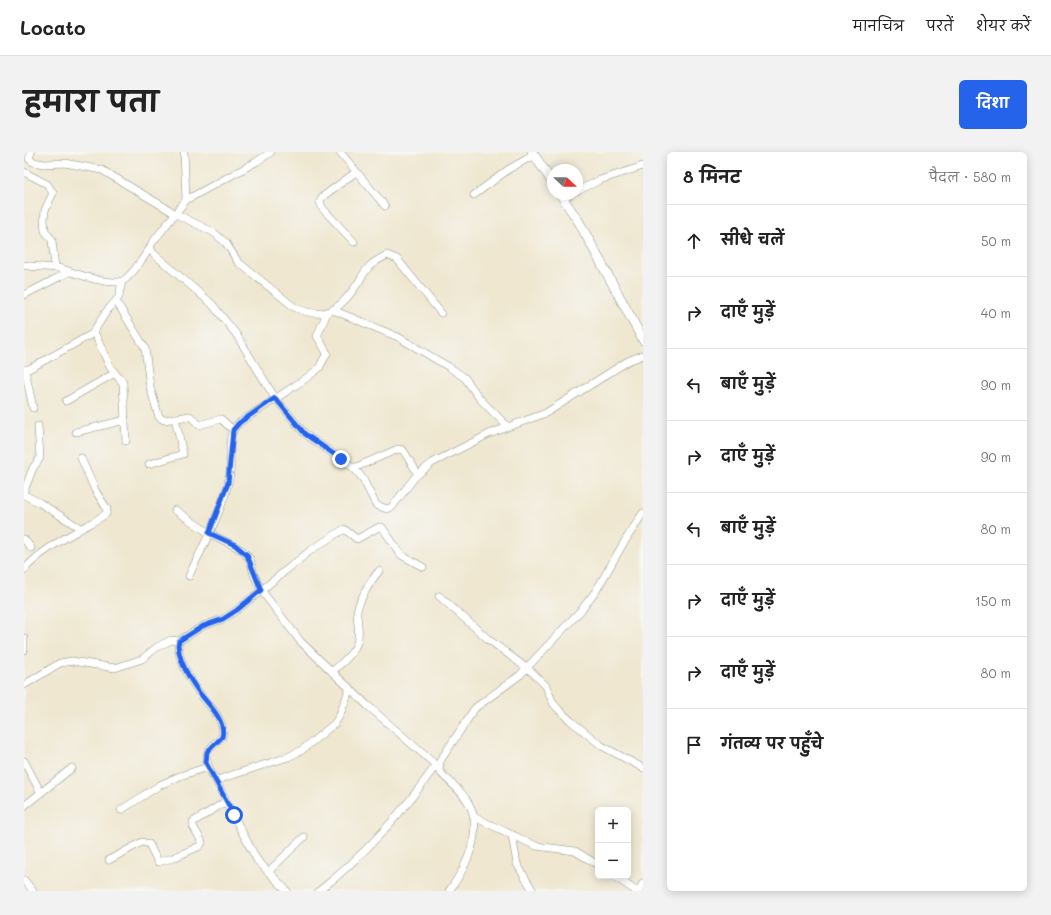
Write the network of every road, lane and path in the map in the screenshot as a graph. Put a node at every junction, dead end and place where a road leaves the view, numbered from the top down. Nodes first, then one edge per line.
1 (31, 152) edge
2 (184, 152) edge
3 (271, 152) edge
4 (340, 152) edge
5 (533, 154) edge
6 (643, 166) edge
7 (24, 172) edge
8 (356, 172) junction
9 (547, 175) edge
10 (583, 188) edge
11 (474, 195) dead end
12 (186, 200) junction
13 (565, 200) edge
14 (385, 206) dead end
15 (176, 214) junction
16 (354, 242) dead end
17 (150, 248) junction
18 (24, 265) edge
19 (55, 268) junction
20 (69, 272) junction
21 (122, 281) junction
22 (24, 294) edge
23 (116, 301) junction
24 (330, 311) junction
25 (441, 313) dead end
26 (94, 332) junction
27 (643, 340) edge
28 (643, 355) edge
29 (24, 370) edge
30 (115, 373) junction
31 (275, 398) junction
32 (66, 401) dead end
33 (33, 408) dead end
34 (175, 418) junction
35 (125, 420) junction
36 (38, 426) dead end
37 (507, 426) junction
38 (233, 430) junction
39 (76, 432) dead end
40 (126, 441) dead end
41 (81, 458) dead end
42 (149, 464) dead end
43 (354, 468) junction
44 (418, 474) junction
45 (24, 491) edge
46 (24, 495) edge
47 (175, 510) dead end
48 (643, 513) edge
49 (80, 528) junction
50 (209, 533) junction
51 (24, 539) edge
52 (31, 548) dead end
53 (423, 567) dead end
54 (24, 570) edge
55 (379, 571) dead end
56 (188, 576) dead end
57 (261, 590) junction
58 (439, 596) dead end
59 (24, 638) edge
60 (179, 641) junction
61 (24, 650) edge
62 (527, 668) junction
63 (332, 672) junction
64 (24, 684) edge
65 (350, 688) junction
66 (24, 761) edge
67 (437, 766) junction
68 (208, 767) junction
69 (72, 768) dead end
70 (643, 768) edge
71 (215, 779) junction
72 (41, 793) junction
73 (225, 800) junction
74 (24, 806) edge
75 (121, 810) dead end
76 (474, 817) junction
77 (512, 836) junction
78 (304, 837) dead end
79 (109, 860) dead end
80 (595, 863) edge
81 (268, 872) junction
82 (618, 879) edge
83 (24, 880) edge
84 (643, 884) edge
85 (321, 889) edge
86 (33, 891) edge
87 (287, 891) edge
88 (332, 891) edge
89 (449, 891) edge
90 (534, 891) edge
91 (636, 891) edge
92 (639, 891) edge

1 - 15 street
2 - 12 street
3 - 12 street
4 - 8 street
5 - 9 street
5 - 11 street
6 - 10 street
7 - 19 street
8 - 14 street
8 - 16 street
12 - 15 street
13 - 27 street
15 - 17 street
15 - 24 street
17 - 21 street
17 - 31 street
18 - 19 street
19 - 20 street
20 - 21 street
20 - 22 street
21 - 23 street
23 - 26 street
23 - 34 street
24 - 25 street
24 - 31 street
24 - 37 street
26 - 29 street
26 - 30 street
28 - 37 street
29 - 33 street
30 - 32 street
30 - 35 street
31 - 38 street
31 - 43 street
34 - 38 street
34 - 42 street
35 - 39 street
35 - 40 street
36 - 45 street
37 - 44 street
38 - 50 street
41 - 49 street
43 - 44 street
43 - 44 street
46 - 49 street
47 - 50 street
48 - 62 street
49 - 54 street
50 - 56 street
50 - 57 street
51 - 52 street
53 - 57 street
55 - 63 street
57 - 60 street
57 - 63 street
58 - 62 street
59 - 61 street
60 - 64 street
60 - 68 street
62 - 67 street
62 - 70 street
63 - 65 street
65 - 67 street
65 - 71 street
66 - 72 street
67 - 76 street
67 - 85 street
68 - 71 street
68 - 75 street
69 - 72 street
71 - 73 street
72 - 74 street
73 - 79 street
73 - 81 street
76 - 77 street
76 - 89 street
77 - 80 street
77 - 90 street
78 - 81 street
81 - 87 street
82 - 91 street
83 - 86 street
84 - 92 street
85 - 88 street

